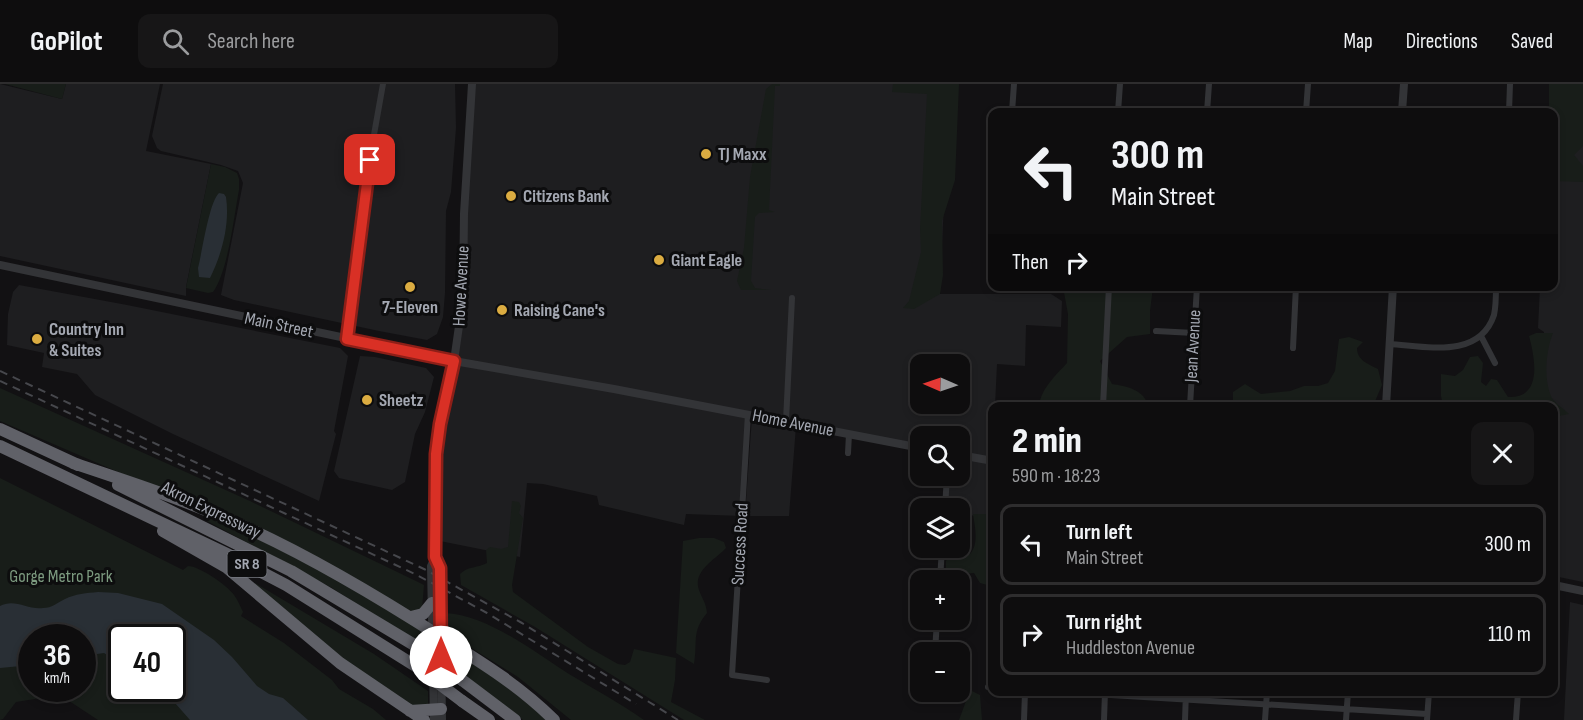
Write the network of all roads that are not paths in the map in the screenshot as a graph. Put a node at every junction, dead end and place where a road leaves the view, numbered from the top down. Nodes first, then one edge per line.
1 (383, 84) edge
2 (472, 84) edge
3 (1014, 84) edge
4 (1120, 84) edge
5 (1209, 84) edge
6 (1308, 84) edge
7 (1404, 84) edge
8 (1510, 84) edge
9 (1012, 108) edge
10 (1118, 108) edge
11 (1207, 108) edge
12 (1306, 108) edge
13 (1402, 108) edge
14 (1509, 108) edge
15 (0, 265) edge
16 (1109, 291) edge
17 (1197, 291) edge
18 (1296, 291) edge
19 (1393, 291) edge
20 (1496, 291) edge
21 (792, 298) dead end
22 (1156, 331) dead end
23 (1194, 333) junction
24 (1480, 336) junction
25 (347, 339) junction
26 (1389, 344) junction
27 (1293, 348) dead end
28 (454, 361) junction
29 (1495, 363) dead end
30 (665, 398) joint
31 (1103, 402) edge
32 (1190, 402) edge
33 (1386, 402) edge
34 (747, 414) junction
35 (786, 421) junction
36 (0, 429) edge
37 (849, 434) junction
38 (0, 446) edge
39 (910, 446) edge
40 (848, 453) dead end
41 (970, 457) edge
42 (988, 460) edge
43 (73, 463) junction
44 (68, 477) junction
45 (435, 557) junction
46 (1558, 586) edge
47 (1583, 591) edge
48 (432, 603) junction
49 (411, 617) junction
50 (437, 634) junction
51 (766, 680) dead end
52 (1025, 696) edge
53 (1105, 696) edge
54 (1139, 696) edge
55 (1186, 696) edge
56 (1267, 696) edge
57 (1348, 696) edge
58 (1429, 696) edge
59 (1518, 696) edge
60 (1185, 700) junction
61 (1266, 704) junction
62 (1346, 709) junction
63 (410, 711) junction
64 (437, 715) edge
65 (1427, 717) edge
66 (424, 720) edge
67 (489, 720) edge
68 (515, 720) edge
69 (554, 720) edge
70 (1024, 720) edge
71 (1104, 720) edge
72 (1185, 720) edge
73 (1265, 720) edge
74 (1346, 720) edge
75 (1516, 720) edge

1 - 25 street
2 - 28 street, Howe Avenue
3 - 9 street
4 - 10 street
5 - 11 street
6 - 12 street
7 - 13 street
8 - 14 street
15 - 25 street, Main Street
16 - 31 street
17 - 23 street, Jean Avenue
18 - 27 street
19 - 26 street
20 - 24 street
21 - 35 street
22 - 23 street
23 - 32 street, Jean Avenue
24 - 26 street
24 - 29 street
25 - 28 street, Main Street
26 - 33 street
28 - 30 street, Main Street
28 - 45 street, Howe Avenue
30 - 34 street, Home Avenue
34 - 35 street, Home Avenue
34 - 51 street, Success Road
35 - 37 street, Home Avenue
36 - 43 highway, Akron Expressway / SR 8
37 - 39 street, Home Avenue
37 - 40 street
38 - 44 highway, Akron Expressway / SR 8
41 - 42 street
43 - 49 highway
43 - 68 highway, Akron Expressway / SR 8, bridge
44 - 63 highway
44 - 67 highway, Akron Expressway / SR 8, bridge
45 - 48 street, Howe Avenue
45 - 50 street, Howe Avenue
46 - 47 street
48 - 49 highway
48 - 50 street, Howe Avenue
49 - 50 highway
50 - 64 street, Howe Avenue
50 - 69 highway
52 - 70 street
53 - 71 street
54 - 60 street
55 - 60 street
56 - 61 street
57 - 62 street
58 - 65 street
59 - 75 street
60 - 61 street
60 - 72 street
61 - 62 street
61 - 73 street
62 - 65 street
62 - 74 street
63 - 64 highway
63 - 66 highway

